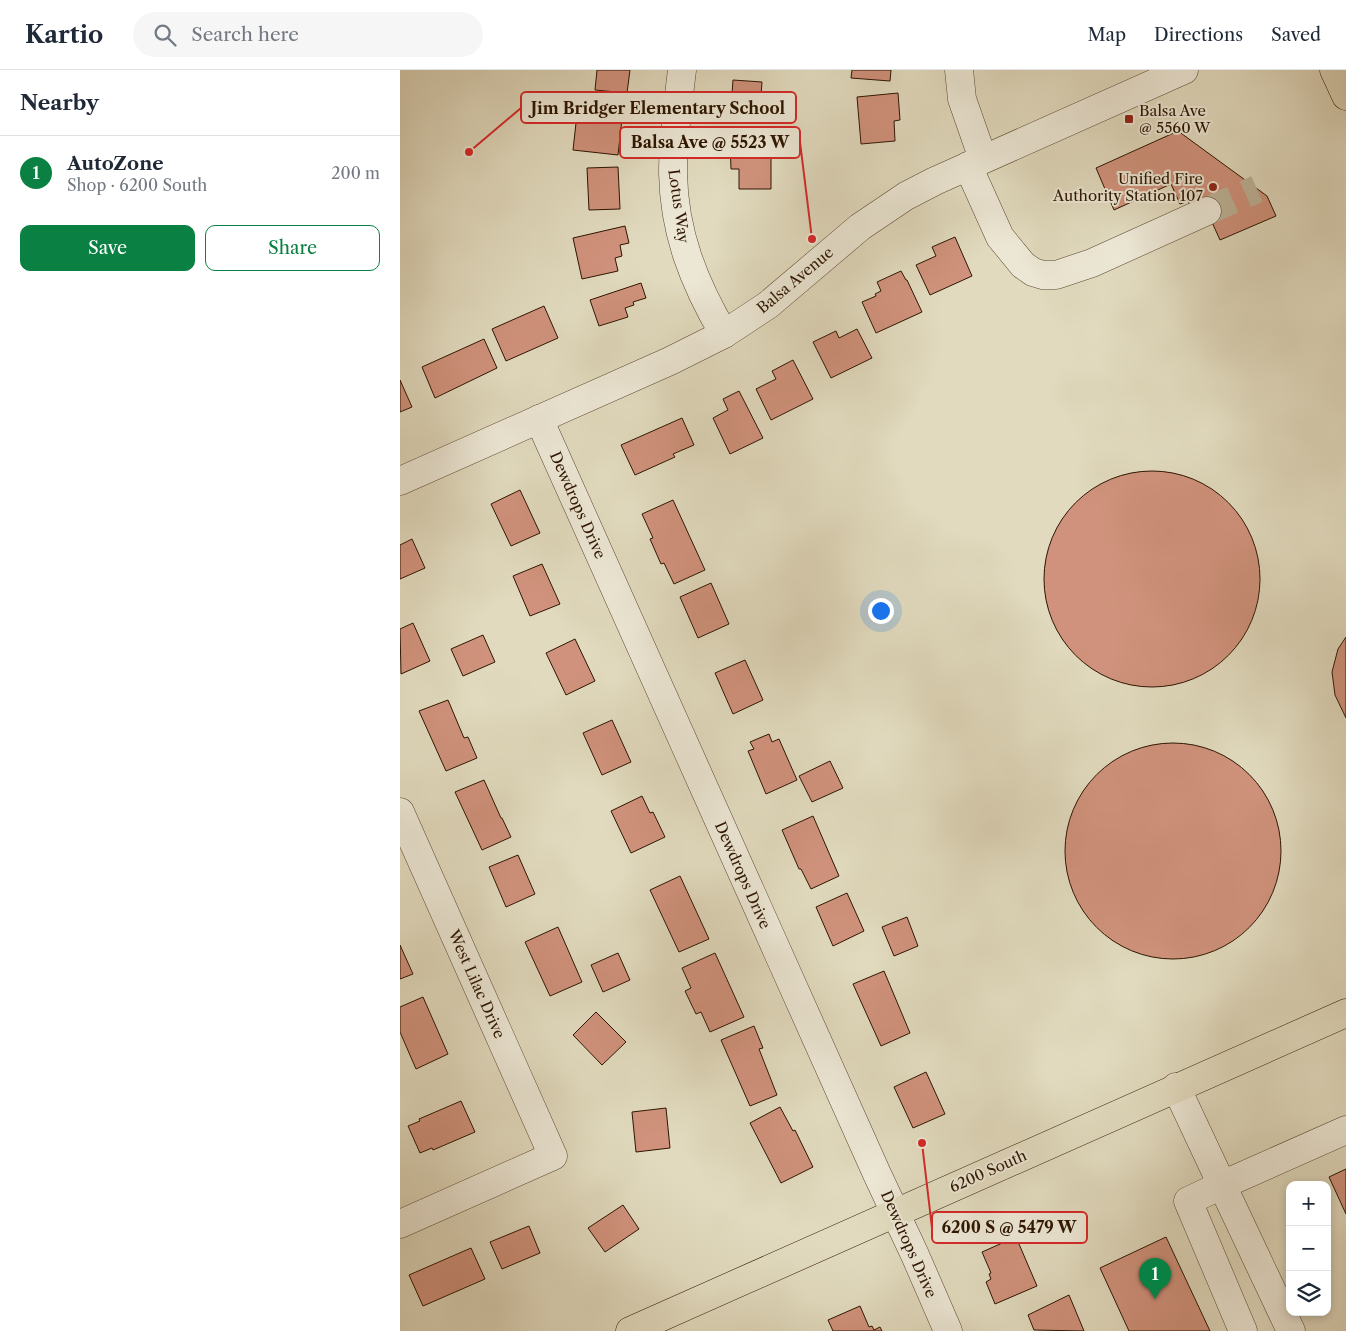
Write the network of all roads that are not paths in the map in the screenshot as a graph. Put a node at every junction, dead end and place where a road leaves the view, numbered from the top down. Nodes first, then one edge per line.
1 (682, 70) edge
2 (960, 70) edge
3 (1184, 70) edge
4 (1334, 70) edge
5 (1346, 96) edge
6 (976, 162) junction
7 (1207, 211) tunnel mouth
8 (724, 334) junction
9 (539, 419) junction
10 (400, 481) edge
11 (400, 812) edge
12 (1346, 1013) edge
13 (1176, 1087) junction
14 (1346, 1130) edge
15 (1222, 1185) junction
16 (895, 1213) junction
17 (400, 1224) edge
18 (630, 1331) edge
19 (948, 1331) edge
20 (1243, 1331) edge
21 (1291, 1331) edge

1 - 8 street, Lotus Way
2 - 6 street
3 - 6 street, Balsa Avenue
4 - 5 main road
6 - 7 street
6 - 8 street, Balsa Avenue
8 - 9 street, Balsa Avenue
9 - 10 street, Balsa Avenue
9 - 16 street, Dewdrops Drive
11 - 17 street, West Lilac Drive
12 - 13 main road, 6200 South
13 - 15 street
13 - 16 main road, 6200 South
14 - 15 street
15 - 20 street
15 - 21 street
16 - 18 main road, 6200 South
16 - 19 street, Dewdrops Drive

